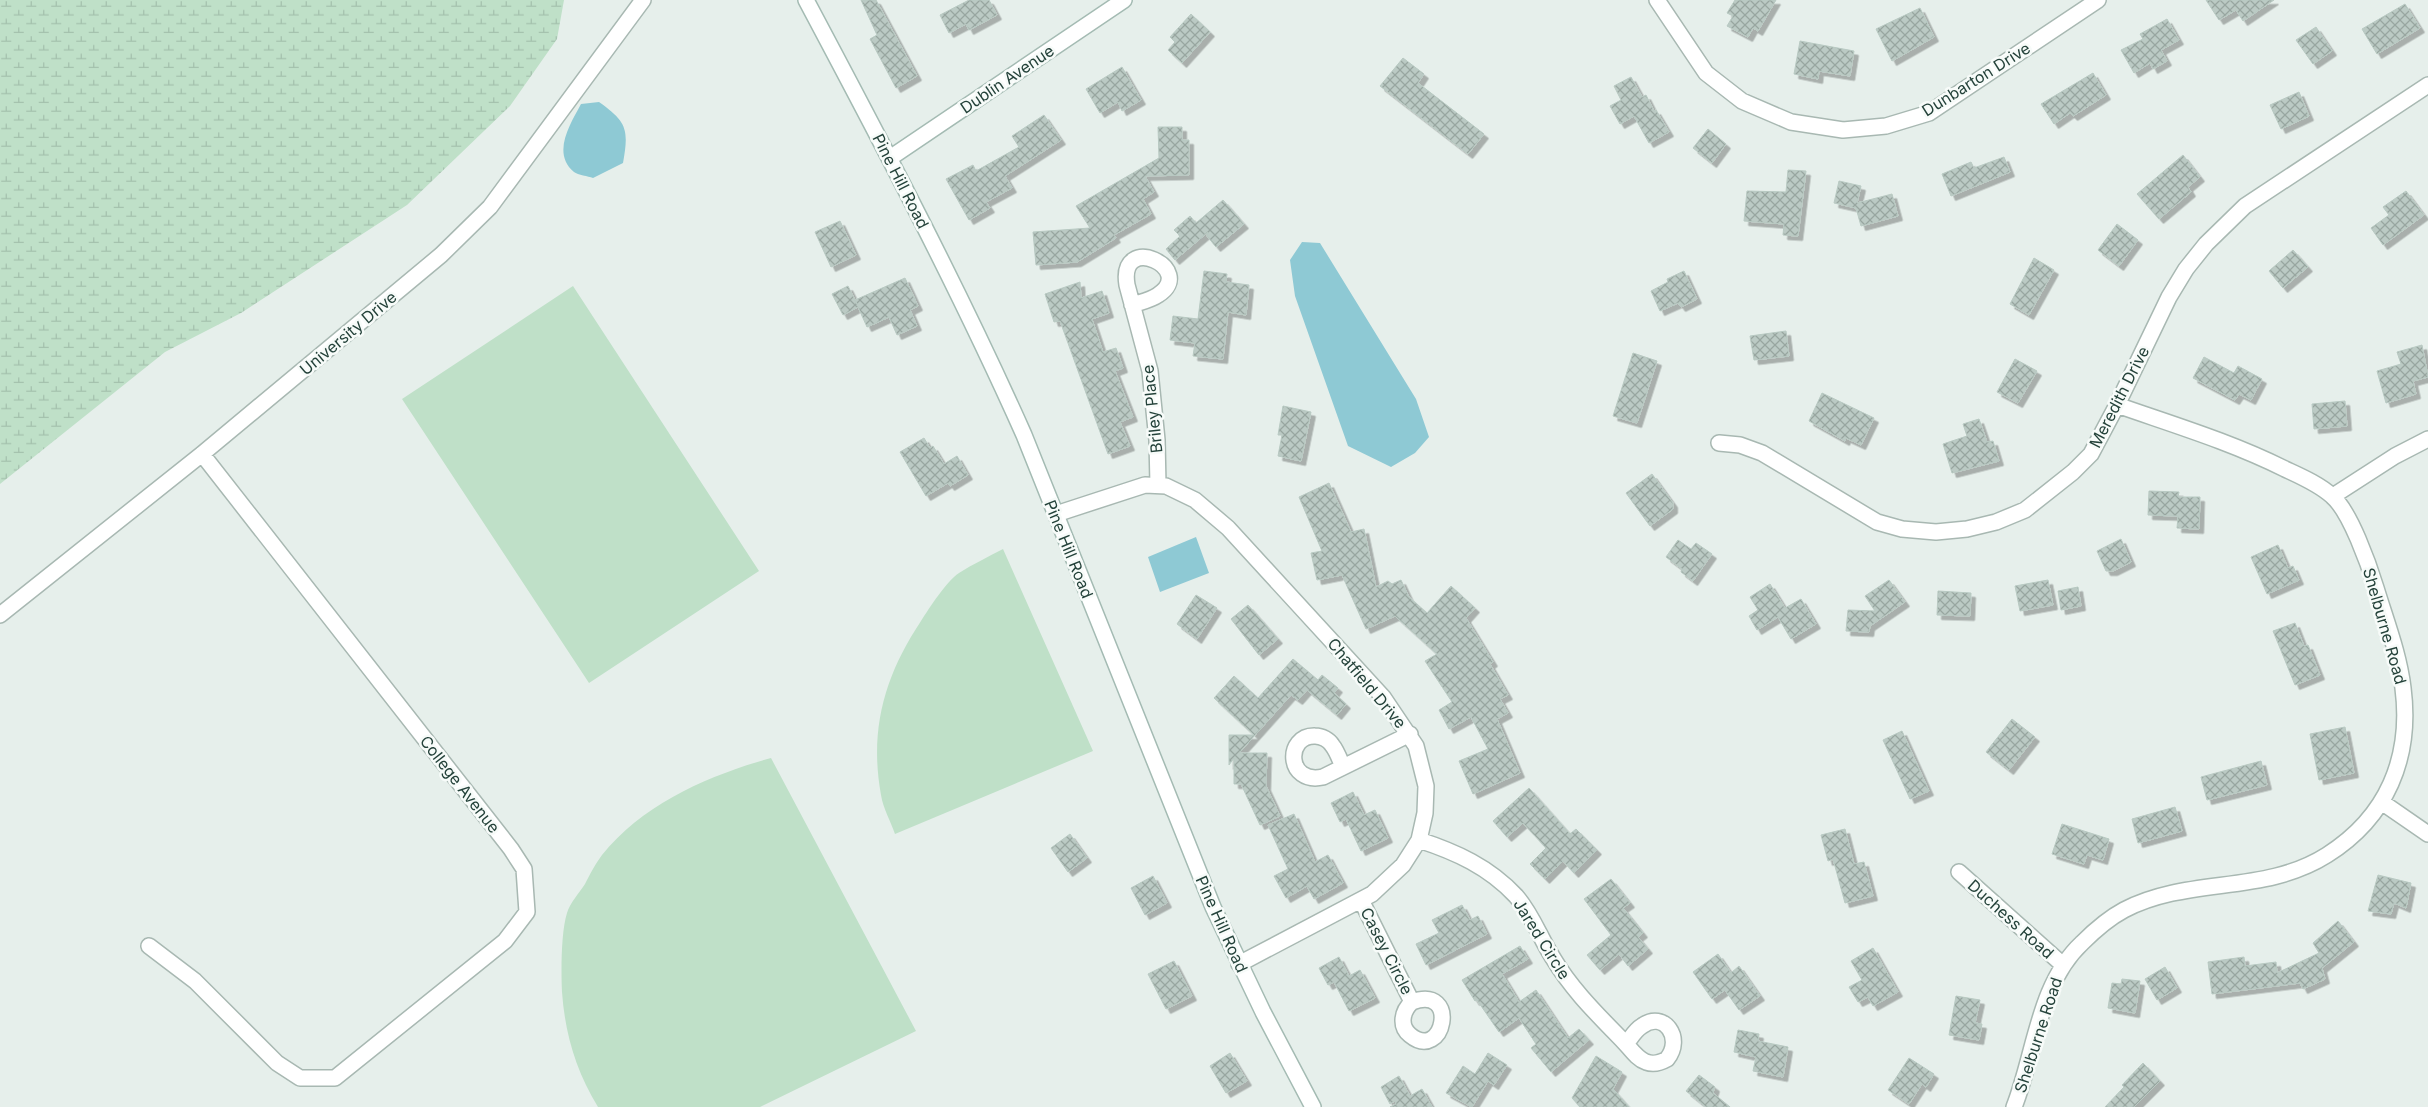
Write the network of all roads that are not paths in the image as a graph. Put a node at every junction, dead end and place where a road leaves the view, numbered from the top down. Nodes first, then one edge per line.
1 (644, 0) edge
2 (806, 0) edge
3 (1124, 0) edge
4 (1657, 0) edge
5 (2098, 0) edge
6 (2428, 85) edge
7 (890, 158) junction
8 (1132, 305) dead end
9 (2118, 406) junction
10 (2428, 439) edge
11 (1719, 443) dead end
12 (202, 454) junction
13 (1158, 485) junction
14 (2333, 496) junction
15 (1056, 514) junction
16 (0, 615) edge
17 (1410, 734) junction
18 (1343, 767) dead end
19 (2383, 803) junction
20 (2428, 834) edge
21 (1419, 840) junction
22 (1959, 872) dead end
23 (1361, 900) junction
24 (149, 946) dead end
25 (1239, 964) junction
26 (2063, 965) junction
27 (1412, 1002) dead end
28 (1626, 1044) dead end
29 (1313, 1107) edge
30 (2014, 1107) edge

1 - 12 street, University Drive
2 - 7 street, Pine Hill Road
3 - 7 street, Dublin Avenue
4 - 5 street, Dunbarton Drive
6 - 9 street, Meredith Drive
7 - 15 street, Pine Hill Road
8 - 13 street, Briley Place
9 - 11 street, Meredith Drive
9 - 14 street, Shelburne Road
10 - 14 street
12 - 16 street, University Drive
12 - 24 street, College Avenue
13 - 15 street, Chatfield Drive
13 - 17 street, Chatfield Drive
14 - 19 street, Shelburne Road
15 - 25 street, Pine Hill Road
17 - 18 street
17 - 21 street, Chatfield Drive
19 - 20 street
19 - 26 street, Shelburne Road
21 - 23 street, Chatfield Drive
21 - 28 street, Jared Circle
22 - 26 street, Duchess Road
23 - 25 street, Chatfield Drive
23 - 27 street, Casey Circle
25 - 29 street, Pine Hill Road
26 - 30 street, Shelburne Road

